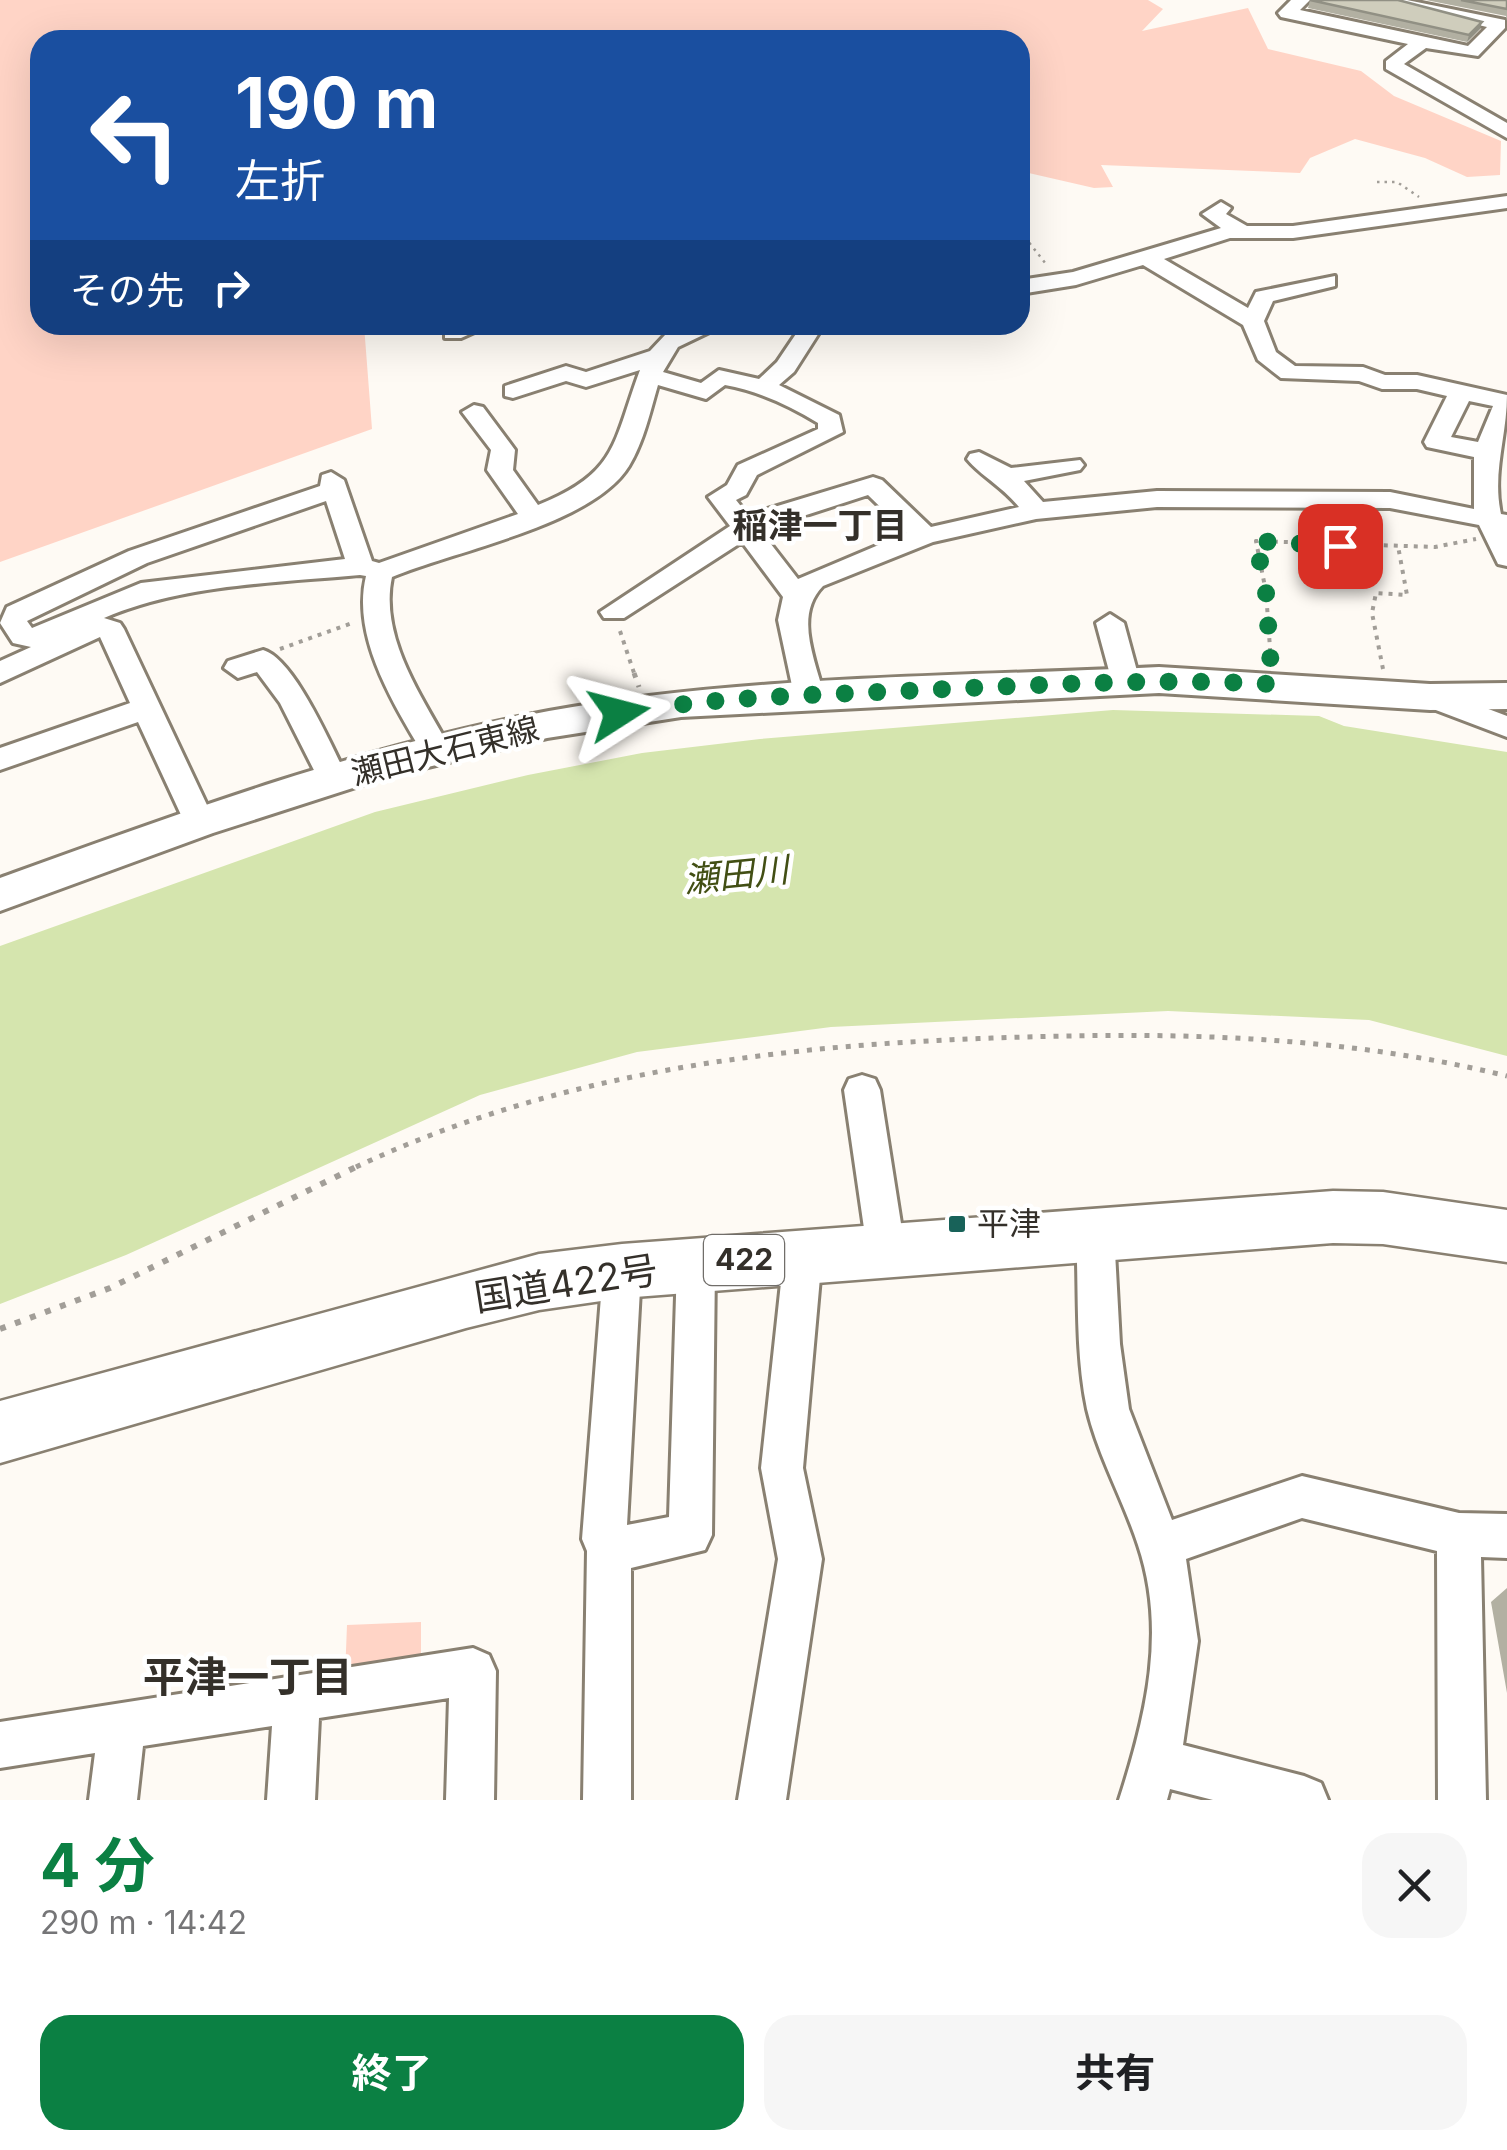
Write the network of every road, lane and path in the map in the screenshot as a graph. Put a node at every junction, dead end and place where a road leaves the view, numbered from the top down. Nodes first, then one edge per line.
1 (1301, 0) edge
2 (1382, 0) edge
3 (1409, 6) junction
4 (1382, 33) junction
5 (1488, 38) junction
6 (1422, 42) junction
7 (1507, 42) edge
8 (1507, 132) edge
9 (1377, 182) dead end
10 (1499, 203) edge
11 (1266, 207) dead end
12 (1221, 208) dead end
13 (1430, 211) junction
14 (1507, 228) edge
15 (1241, 231) junction
16 (1294, 232) junction
17 (1030, 243) edge
18 (1149, 259) junction
19 (1327, 281) dead end
20 (1061, 282) junction
21 (1030, 286) edge
22 (1253, 321) junction
23 (686, 335) edge
24 (812, 335) edge
25 (656, 366) junction
26 (762, 388) junction
27 (512, 390) dead end
28 (1461, 392) junction
29 (1507, 403) edge
30 (474, 412) dead end
31 (1425, 449) dead end
32 (1485, 454) junction
33 (979, 459) dead end
34 (1070, 465) dead end
35 (1007, 476) junction
36 (1036, 511) junction
37 (532, 515) junction
38 (406, 527) dead end
39 (746, 529) junction
40 (1501, 535) edge
41 (925, 536) junction
42 (1398, 546) junction
43 (416, 554) junction
44 (371, 569) junction
45 (797, 596) junction
46 (614, 612) joint
47 (376, 614) junction
48 (1110, 622) dead end
49 (250, 664) joint
50 (0, 673) edge
51 (1126, 682) junction
52 (1272, 684) junction
53 (1388, 693) junction
54 (810, 696) junction
55 (1507, 696) edge
56 (1430, 697) junction
57 (146, 708) junction
58 (646, 708) junction
59 (1507, 727) edge
60 (436, 750) junction
61 (0, 759) edge
62 (333, 778) junction
63 (198, 822) junction
64 (0, 895) edge
65 (1507, 1076) edge
66 (862, 1090) dead end
67 (1096, 1233) junction
68 (1507, 1236) edge
69 (886, 1250) junction
70 (804, 1256) junction
71 (696, 1264) junction
72 (622, 1271) junction
73 (0, 1329) edge
74 (0, 1432) edge
75 (1458, 1535) junction
76 (1507, 1536) edge
77 (1161, 1546) junction
78 (609, 1550) junction
79 (297, 1698) junction
80 (122, 1724) junction
81 (0, 1745) edge
82 (1149, 1781) edge
83 (113, 1800) edge
84 (291, 1800) edge
85 (470, 1800) edge
86 (608, 1800) edge
87 (762, 1800) edge
88 (1304, 1800) edge
89 (1462, 1800) edge

1 - 4 street
2 - 3 street
3 - 4 street
3 - 5 street
4 - 6 street
5 - 6 street
5 - 7 street
6 - 8 street
9 - 13 path
10 - 13 street
10 - 14 street
11 - 16 street
12 - 15 street
13 - 16 street
15 - 16 street
15 - 18 street
17 - 20 path
18 - 20 street
18 - 22 street
19 - 22 street
20 - 21 street
22 - 28 street
23 - 25 street
24 - 26 street
25 - 26 street
25 - 27 street
25 - 37 street
26 - 39 street
28 - 29 street
28 - 32 street
29 - 32 street
30 - 37 street
31 - 32 street
32 - 40 street
33 - 35 street
34 - 35 street
35 - 36 street
36 - 40 street
36 - 41 street
37 - 43 street
38 - 43 street
39 - 41 street
39 - 45 street
39 - 46 street
40 - 42 path
41 - 45 street
42 - 52 path
42 - 53 path
43 - 44 street
44 - 44 street
44 - 47 street
45 - 54 street
46 - 58 path
47 - 49 path
47 - 60 street
48 - 51 street
49 - 62 street
50 - 57 street
51 - 52 main road, 瀬田大石東線
51 - 54 main road, 瀬田大石東線
52 - 53 main road, 瀬田大石東線
53 - 56 main road, 瀬田大石東線
54 - 58 main road, 瀬田大石東線
55 - 56 main road, 瀬田大石東線
56 - 59 street
57 - 61 street
57 - 63 street
58 - 60 main road, 瀬田大石東線
60 - 62 main road, 瀬田大石東線
62 - 63 main road, 瀬田大石東線
63 - 64 main road, 瀬田大石東線
65 - 73 path
66 - 69 street
67 - 68 highway, 国道422号 / 422
67 - 69 highway, 国道422号 / 422
67 - 77 street
69 - 70 highway, 国道422号 / 422
70 - 71 highway, 国道422号 / 422
70 - 87 street
71 - 72 highway, 国道422号 / 422
71 - 78 street
72 - 74 highway, 国道422号 / 422
72 - 78 street
75 - 76 street
75 - 77 street
75 - 89 street
77 - 82 street
78 - 86 street
79 - 80 street
79 - 84 street
79 - 85 street
80 - 81 street
80 - 83 street
82 - 88 street

